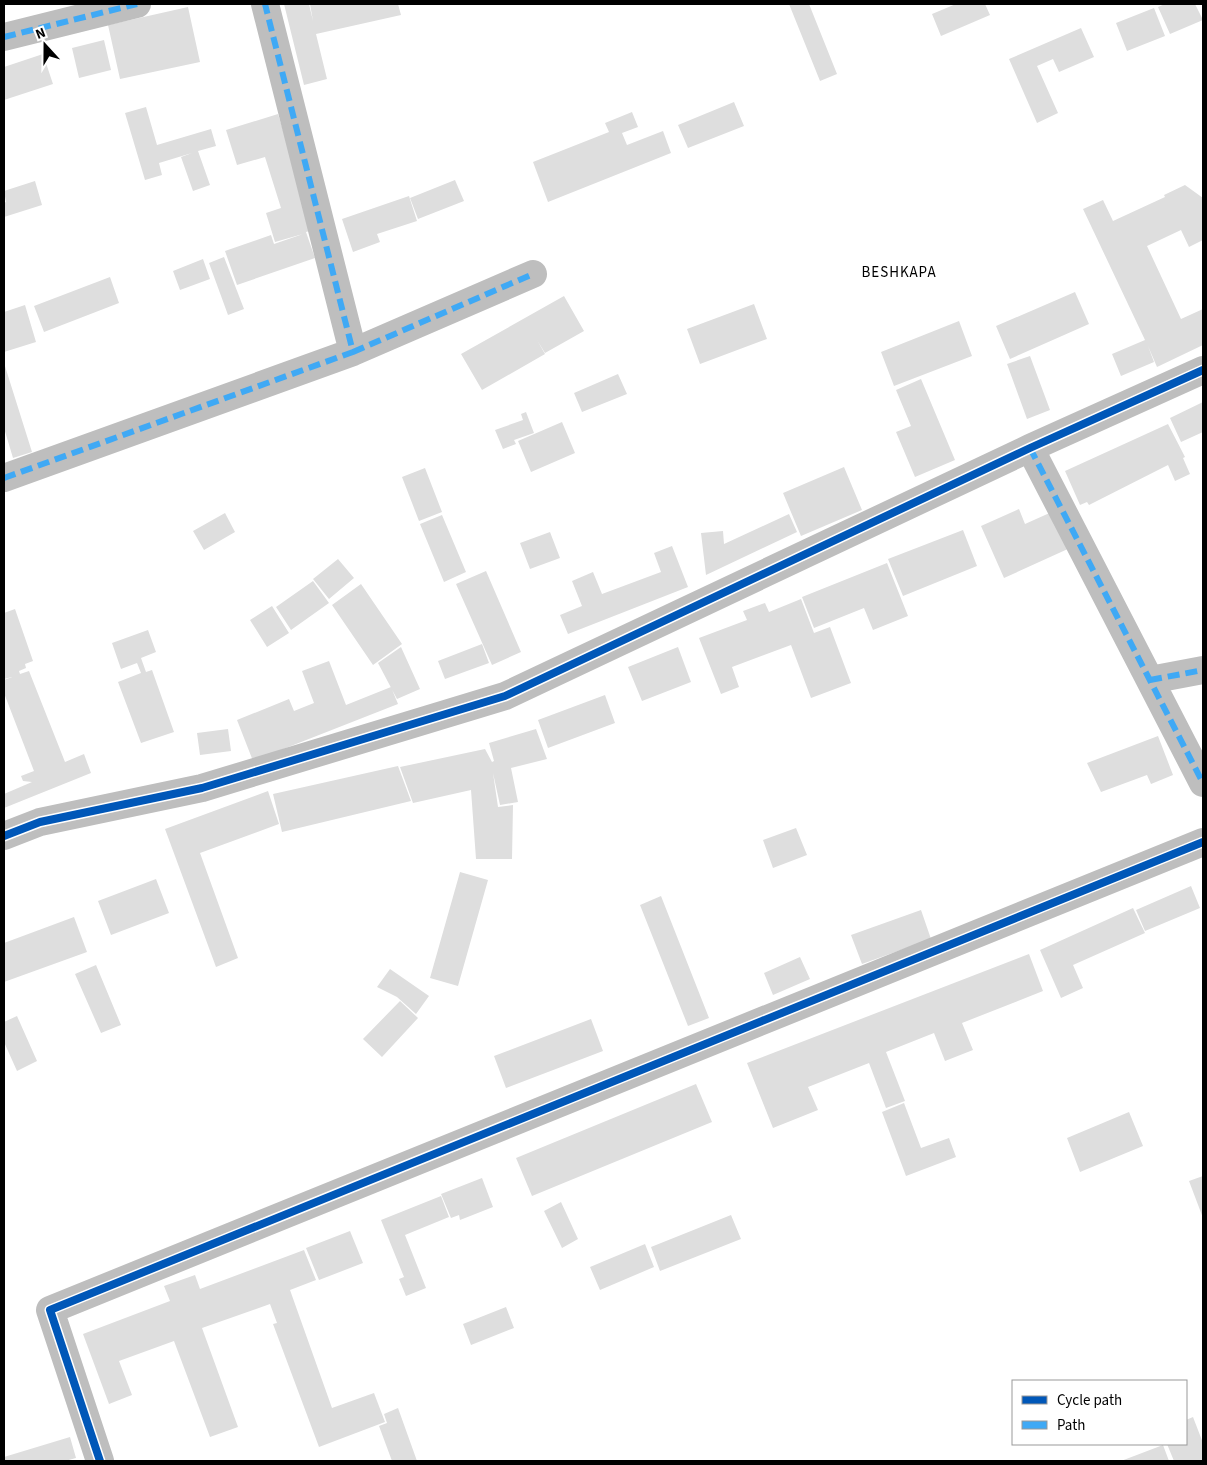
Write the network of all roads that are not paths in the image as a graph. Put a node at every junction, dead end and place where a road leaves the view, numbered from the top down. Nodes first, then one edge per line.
1 (137, 4) edge
2 (265, 4) edge
3 (4, 38) edge
4 (534, 274) dead end
5 (353, 352) junction
6 (1203, 370) edge
7 (1030, 448) junction
8 (4, 478) edge
9 (1203, 670) edge
10 (1150, 680) junction
11 (1203, 782) edge
12 (4, 836) edge
13 (1203, 842) edge
14 (100, 1461) edge

1 - 3 street
2 - 5 street
4 - 5 street
5 - 8 street
6 - 7 street
7 - 10 street
7 - 12 street
9 - 10 street
10 - 11 street
13 - 14 street

